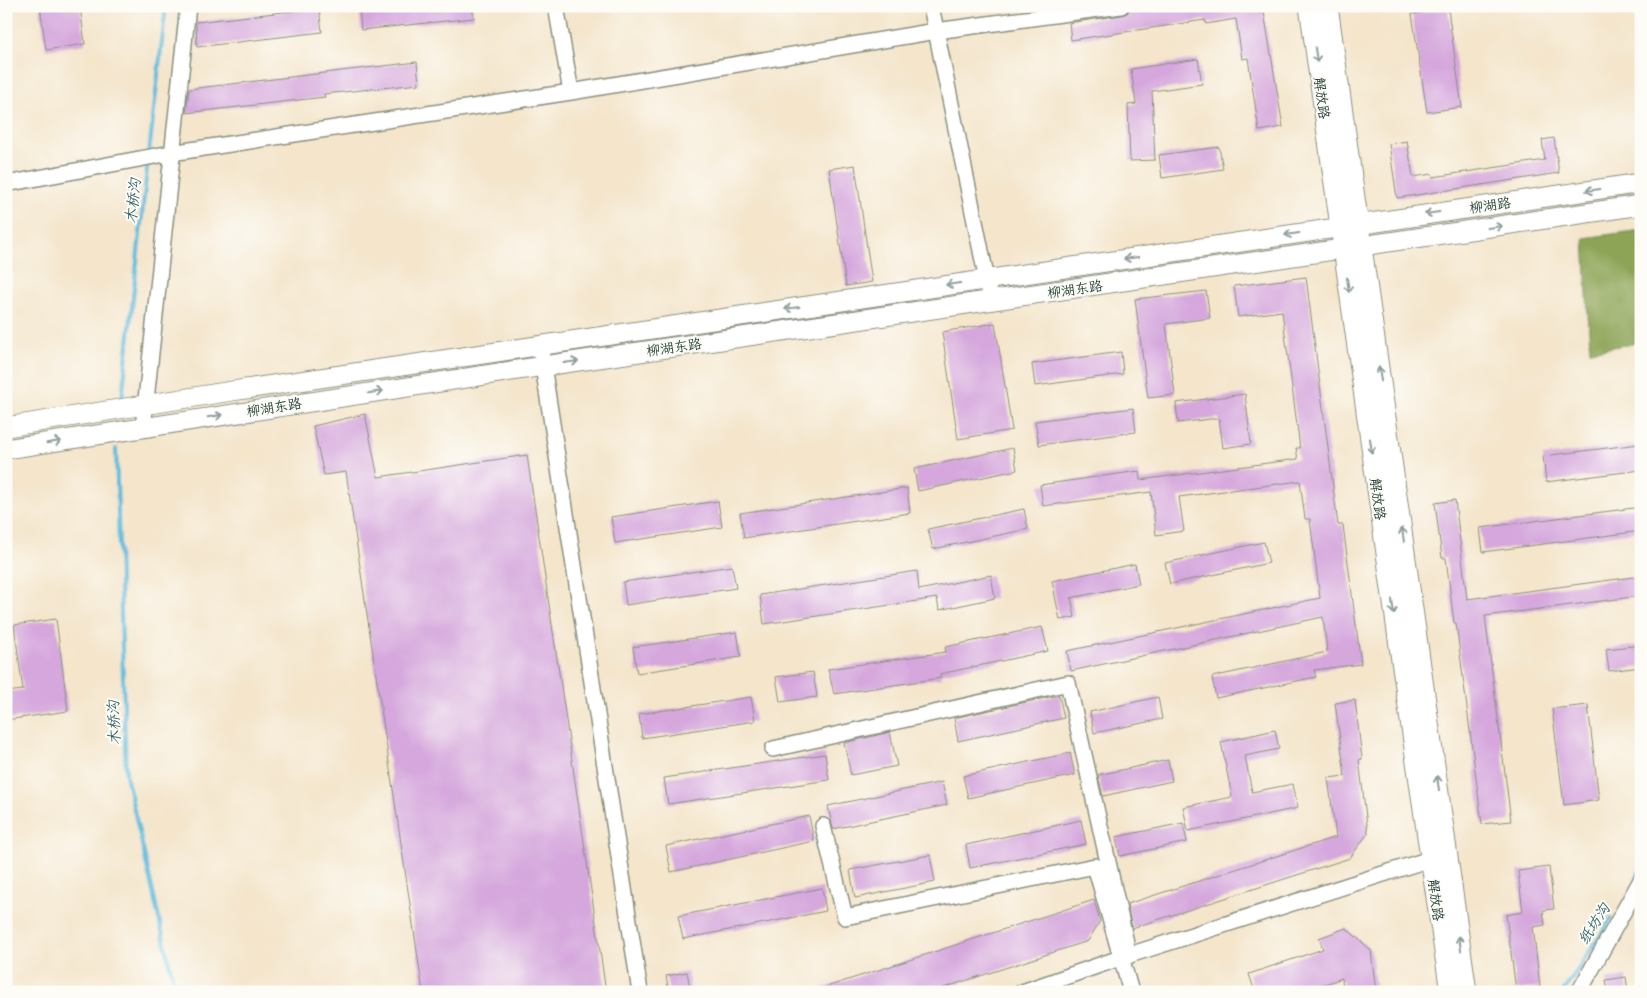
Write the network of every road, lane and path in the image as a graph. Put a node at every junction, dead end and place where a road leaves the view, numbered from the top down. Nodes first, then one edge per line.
1 (188, 6) edge
2 (556, 6) edge
3 (931, 6) edge
4 (1121, 6) edge
5 (1309, 6) edge
6 (1328, 6) edge
7 (936, 31) junction
8 (572, 92) junction
9 (165, 154) junction
10 (1641, 183) edge
11 (6, 184) edge
12 (1641, 205) edge
13 (1359, 224) junction
14 (1340, 227) junction
15 (1362, 246) junction
16 (1343, 249) junction
17 (988, 279) junction
18 (991, 301) junction
19 (540, 346) junction
20 (544, 366) junction
21 (145, 404) junction
22 (6, 426) edge
23 (142, 428) junction
24 (6, 449) edge
25 (773, 749) dead end
26 (823, 826) dead end
27 (1430, 860) junction
28 (1641, 880) edge
29 (1124, 957) junction
30 (640, 992) edge
31 (1022, 992) edge
32 (1131, 992) edge
33 (1450, 992) edge
34 (1467, 992) edge
35 (1579, 992) edge

1 - 9 street
2 - 8 street
3 - 7 street
4 - 7 street
5 -> 14 main road, 解放路
6 - 13 main road, 解放路
7 - 8 street
7 - 17 street
8 - 9 street
9 - 11 street
9 - 21 street
10 -> 13 main road, 柳湖路
15 -> 12 main road, 柳湖路
13 - 14 main road, 柳湖路
13 - 15 main road, 解放路
14 - 16 main road, 解放路
14 -> 17 main road, 柳湖东路
15 - 16 main road, 柳湖路
34 -> 15 main road, 解放路
16 - 18 main road, 柳湖东路
16 -> 27 main road, 解放路
17 - 18 street
17 -> 19 main road, 柳湖东路
20 -> 18 main road, 柳湖东路
19 - 20 street
19 - 21 main road, 柳湖东路
23 -> 20 main road, 柳湖东路
20 - 30 street
21 - 22 main road, 柳湖东路
21 - 23 street
24 -> 23 main road, 柳湖东路
25 - 29 street
26 - 29 street
27 - 29 street
27 - 33 main road, 解放路
28 - 35 street
29 - 31 street
29 - 32 street

